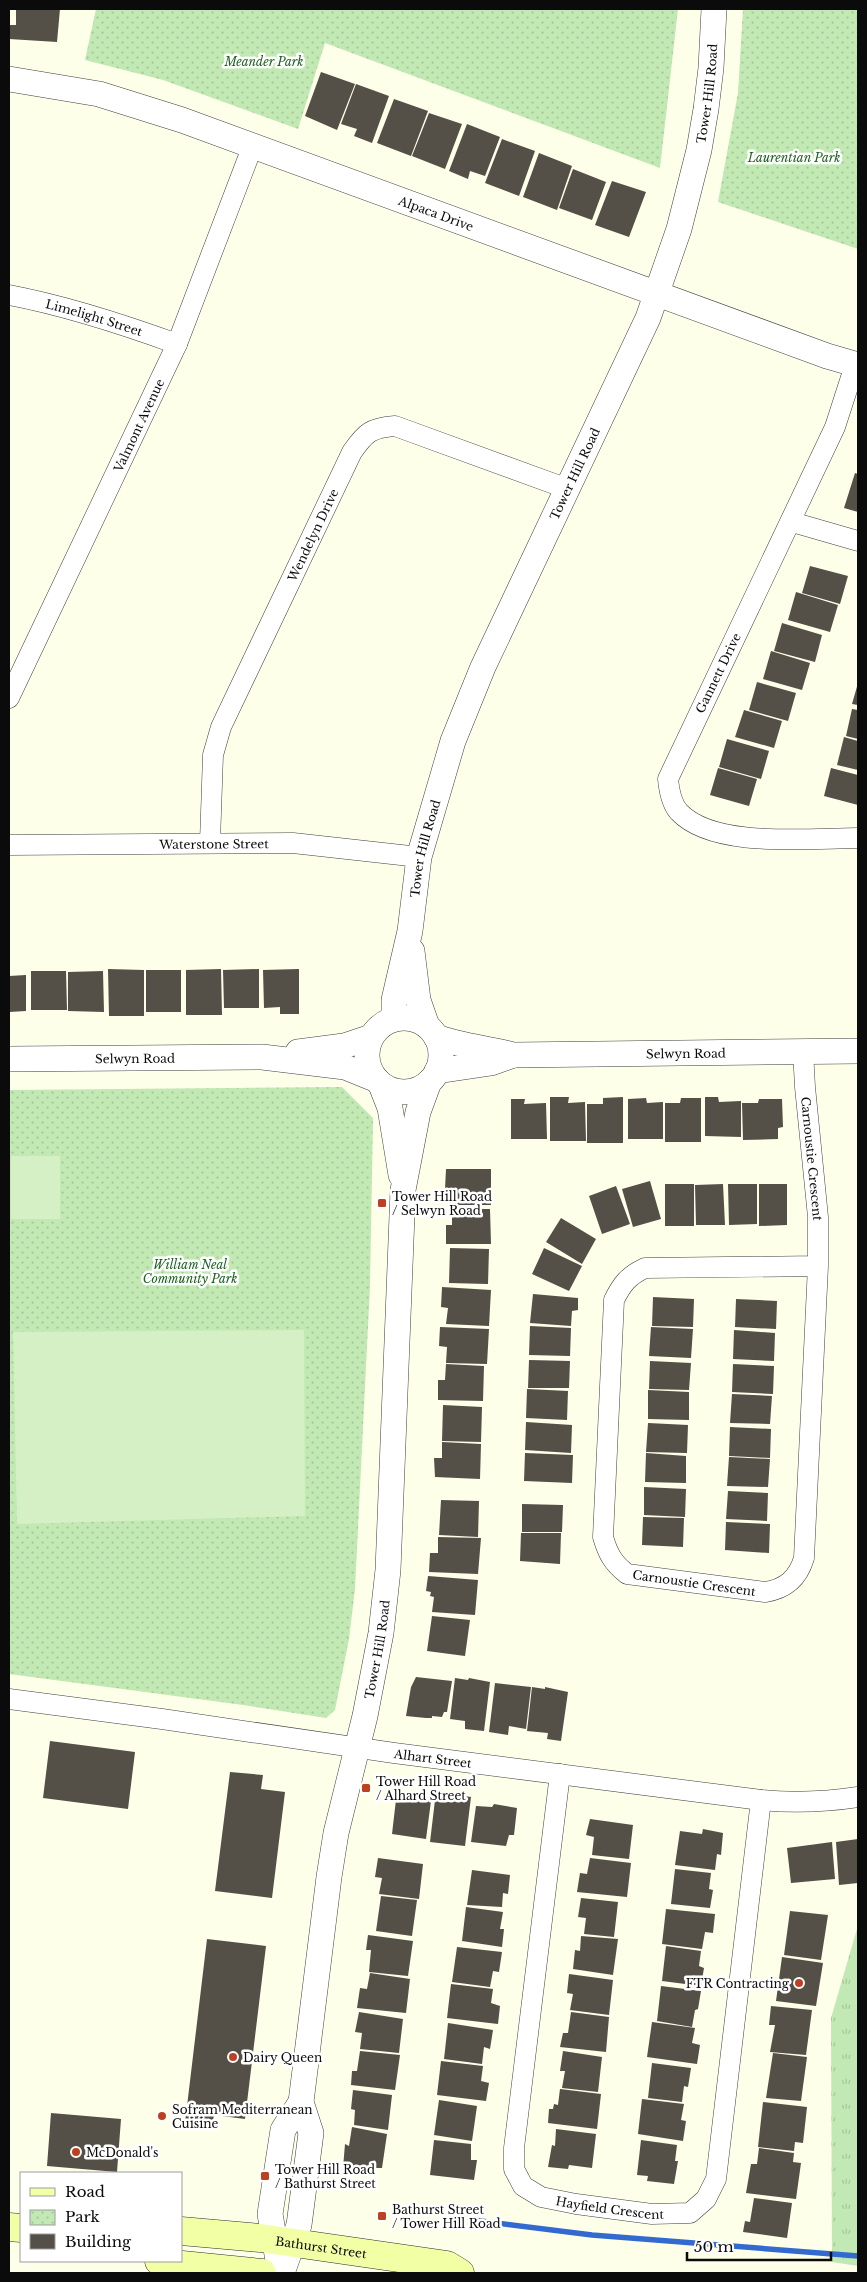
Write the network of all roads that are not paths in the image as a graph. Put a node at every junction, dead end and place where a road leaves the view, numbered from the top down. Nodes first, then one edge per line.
1 (714, 9) edge
2 (9, 78) edge
3 (253, 145) junction
4 (658, 294) junction
5 (9, 295) edge
6 (177, 344) junction
7 (857, 365) edge
8 (568, 490) junction
9 (792, 522) junction
10 (858, 541) edge
11 (9, 698) edge
12 (858, 838) edge
13 (210, 842) junction
14 (9, 845) edge
15 (419, 857) junction
16 (410, 932) junction
17 (394, 1019) junction
18 (431, 1031) junction
19 (372, 1037) junction
20 (858, 1050) edge
21 (803, 1051) junction
22 (514, 1055) junction
23 (262, 1057) junction
24 (9, 1059) edge
25 (433, 1077) junction
26 (379, 1082) junction
27 (403, 1190) junction
28 (818, 1266) junction
29 (9, 1699) edge
30 (356, 1748) junction
31 (560, 1774) junction
32 (858, 1797) edge
33 (761, 1800) junction
34 (182, 2231) edge
35 (284, 2242) junction
36 (160, 2262) edge
37 (262, 2273) edge
38 (281, 2273) edge
39 (460, 2273) edge

1 - 4 street, Tower Hill Road
2 - 3 street, Alpaca Drive
3 - 4 street, Alpaca Drive
3 - 6 street, Valmont Avenue
4 - 7 street, Alpaca Drive
4 - 8 street, Tower Hill Road
5 - 6 street, Limelight Street
6 - 11 street, Valmont Avenue
7 - 9 street, Gannett Drive
8 - 13 street, Wendelyn Drive
8 - 15 street, Tower Hill Road
9 - 10 street
9 - 12 street, Gannett Drive
13 - 14 street, Waterstone Street
13 - 15 street, Waterstone Street
15 - 16 street, Tower Hill Road
16 - 17 street, Tower Hill Road
16 - 18 street, Tower Hill Road
17 - 18 street
17 - 19 street
18 - 22 street, Selwyn Road
18 - 25 street
19 - 23 street, Selwyn Road
19 - 26 street
20 - 21 street, Selwyn Road
21 - 22 street, Selwyn Road
21 - 28 street, Carnoustie Crescent
22 - 25 street, Selwyn Road
23 - 24 street, Selwyn Road
23 - 26 street, Selwyn Road
25 - 26 street
25 - 27 street, Tower Hill Road
26 - 27 street, Tower Hill Road
27 - 30 street, Tower Hill Road
28 - 28 street, Carnoustie Crescent
29 - 30 street, Alhart Street
30 - 31 street, Alhart Street
30 - 35 street, Tower Hill Road
31 - 33 street, Alhart Street
31 - 33 street, Hayfield Crescent
32 - 33 street, Alhart Street
34 - 35 main road, Bathurst Street
35 - 38 street, Tower Hill Road
35 - 39 main road, Bathurst Street
36 - 37 main road

